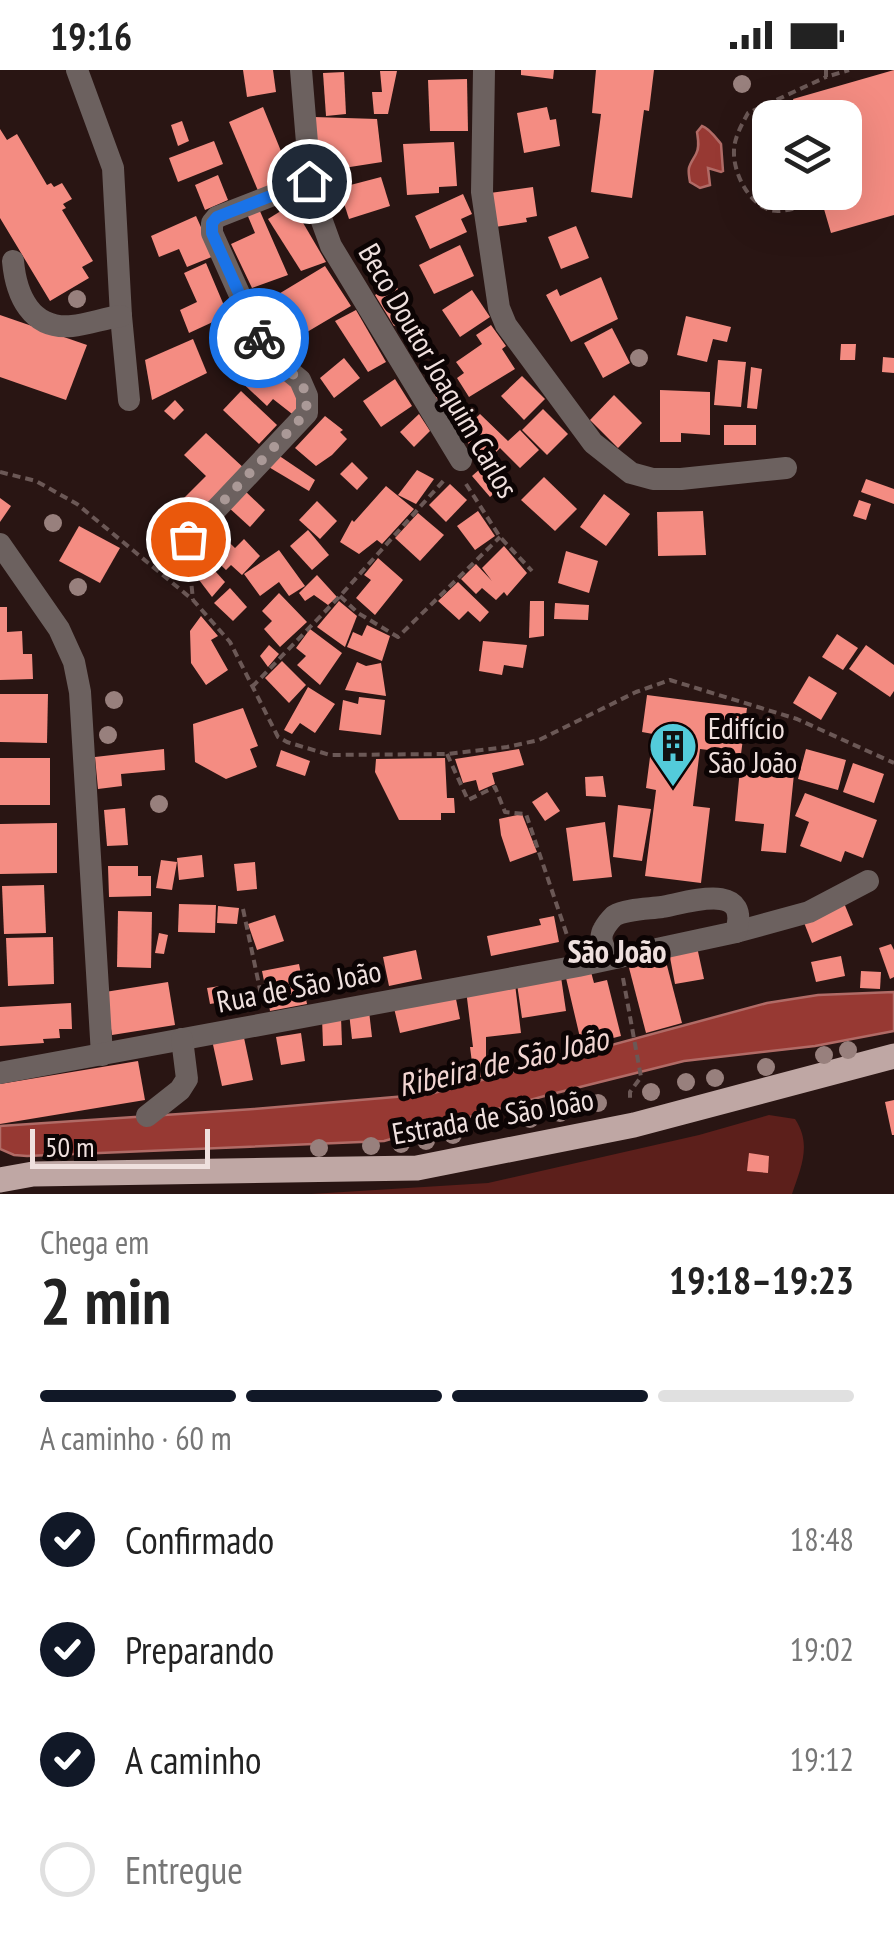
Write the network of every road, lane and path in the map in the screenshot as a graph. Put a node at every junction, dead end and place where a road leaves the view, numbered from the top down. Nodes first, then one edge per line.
1 (77, 70) edge
2 (302, 70) edge
3 (484, 70) edge
4 (848, 70) edge
5 (826, 74) edge
6 (774, 100) edge
7 (752, 111) edge
8 (309, 181) junction
9 (752, 197) edge
10 (13, 261) dead end
11 (121, 316) junction
12 (129, 400) dead end
13 (458, 464) junction
14 (786, 468) dead end
15 (0, 472) edge
16 (500, 537) junction
17 (188, 539) joint
18 (0, 544) edge
19 (532, 571) dead end
20 (340, 596) junction
21 (193, 600) junction
22 (252, 688) junction
23 (447, 754) junction
24 (894, 763) edge
25 (868, 881) dead end
26 (243, 909) dead end
27 (736, 932) junction
28 (614, 958) junction
29 (578, 966) junction
30 (268, 1023) junction
31 (182, 1040) junction
32 (102, 1055) junction
33 (894, 1056) edge
34 (0, 1073) edge
35 (631, 1108) dead end
36 (147, 1116) dead end
37 (0, 1164) edge
38 (33, 1174) junction
39 (0, 1180) edge

1 - 11 street
2 - 8 street, Beco Doutor Joaquim Carlos
3 - 14 street
4 - 5 path
5 - 6 path
7 - 9 path
8 - 13 street, Beco Doutor Joaquim Carlos
8 - 17 street
10 - 11 street
11 - 12 street
13 - 16 path, Beco Doutor Joaquim Carlos
13 - 20 path
15 - 21 path
16 - 19 path, Beco Doutor Joaquim Carlos
16 - 20 path
17 - 21 path
18 - 32 street
20 - 22 path
21 - 22 path
22 - 23 path
23 - 24 path
23 - 29 path
25 - 27 street, Rua de São João
26 - 30 path
27 - 28 street, Rua de São João
27 - 28 street
28 - 29 street, Rua de São João
28 - 35 path
29 - 30 street, Rua de São João
30 - 31 street, Rua de São João
31 - 32 street, Rua de São João
31 - 36 street
32 - 34 street, Rua de São João
33 - 38 main road, Estrada de São João
37 - 38 main road, Estrada de São João
38 - 39 main road, Estrada de São João

